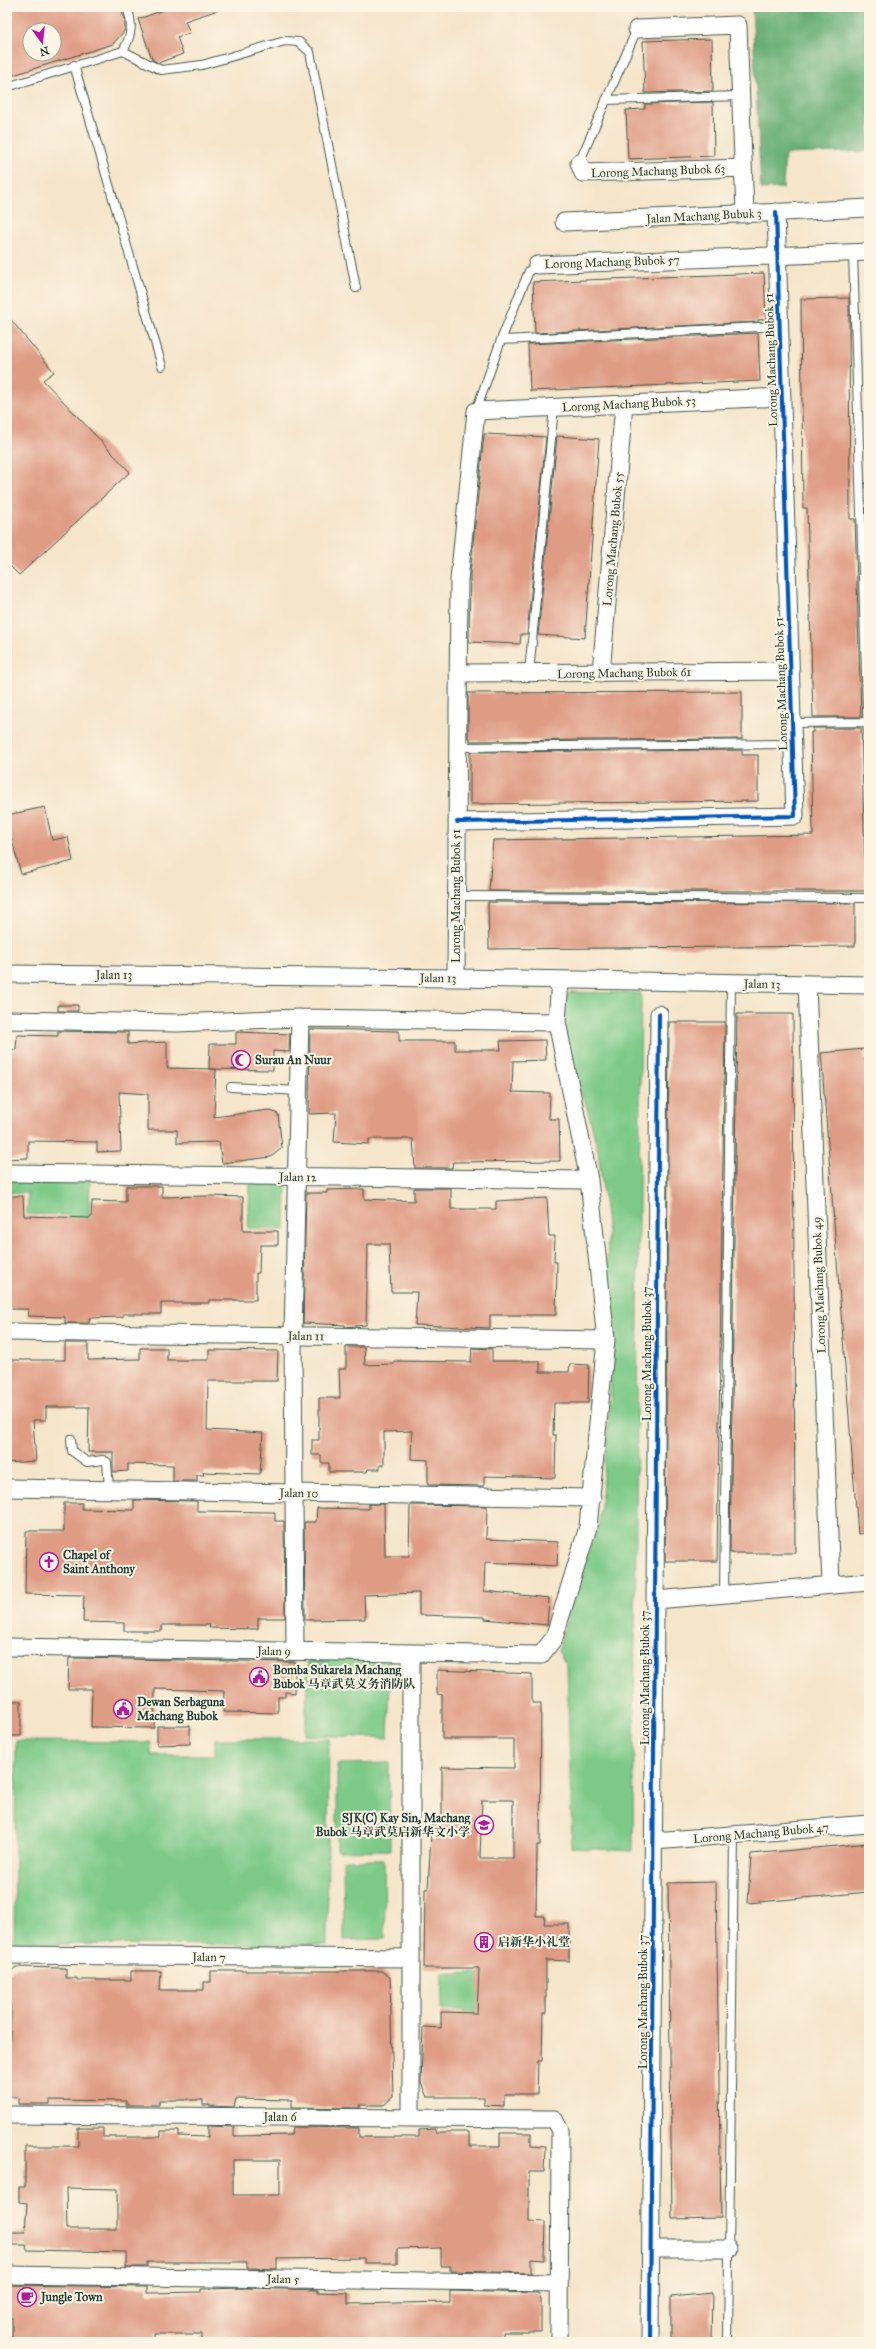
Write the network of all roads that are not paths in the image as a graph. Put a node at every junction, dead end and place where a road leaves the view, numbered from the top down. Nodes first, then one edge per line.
1 (127, 7) edge
2 (637, 29) joint
3 (123, 51) junction
4 (74, 65) junction
5 (7, 87) edge
6 (741, 96) junction
7 (606, 100) junction
8 (578, 163) joint
9 (744, 168) junction
10 (869, 208) edge
11 (776, 212) junction
12 (745, 214) junction
13 (564, 222) dead end
14 (861, 252) edge
15 (777, 256) junction
16 (537, 265) joint
17 (356, 288) dead end
18 (780, 326) junction
19 (500, 340) junction
20 (162, 366) dead end
21 (782, 397) junction
22 (624, 404) junction
23 (554, 407) junction
24 (476, 411) junction
25 (865, 516) edge
26 (791, 671) junction
27 (458, 673) junction
28 (601, 673) junction
29 (529, 674) junction
30 (792, 723) junction
31 (868, 728) edge
32 (793, 744) junction
33 (457, 747) junction
34 (869, 771) edge
35 (456, 822) junction
36 (456, 896) junction
37 (869, 898) edge
38 (7, 974) edge
39 (456, 978) junction
40 (560, 980) junction
41 (731, 983) junction
42 (807, 984) junction
43 (869, 985) edge
44 (659, 1014) dead end
45 (300, 1018) junction
46 (7, 1020) edge
47 (557, 1022) junction
48 (231, 1087) dead end
49 (298, 1091) junction
50 (7, 1173) edge
51 (297, 1177) junction
52 (589, 1180) junction
53 (7, 1332) edge
54 (293, 1336) junction
55 (606, 1340) junction
56 (71, 1439) dead end
57 (7, 1488) edge
58 (109, 1489) junction
59 (292, 1493) junction
60 (592, 1498) junction
61 (869, 1582) edge
62 (831, 1585) junction
63 (724, 1594) junction
64 (656, 1600) junction
65 (7, 1647) edge
66 (295, 1651) junction
67 (410, 1653) junction
68 (869, 1824) edge
69 (734, 1835) junction
70 (654, 1841) junction
71 (7, 1955) edge
72 (411, 1958) junction
73 (7, 2115) edge
74 (411, 2118) junction
75 (651, 2249) junction
76 (729, 2249) junction
77 (7, 2275) edge
78 (559, 2283) junction
79 (559, 2342) edge
80 (650, 2342) edge
81 (728, 2342) edge

1 - 3 lane
2 - 6 street
2 - 7 lane
3 - 4 lane
3 - 17 lane
4 - 5 lane
4 - 20 lane
6 - 7 lane
6 - 9 street
7 - 8 lane
8 - 9 street, Lorong Machang Bubok 63
9 - 12 street
10 - 11 street, Jalan Machang Bubuk 3
11 - 12 street, Jalan Machang Bubuk 3
11 - 15 street, Lorong Machang Bubok 51
12 - 13 street, Jalan Machang Bubuk 3
14 - 15 street, Lorong Machang Bubok 57
14 - 25 lane
15 - 16 street, Lorong Machang Bubok 57
15 - 18 street, Lorong Machang Bubok 51
16 - 19 lane, Lorong Machang Bubok 57
18 - 19 lane
18 - 21 street, Lorong Machang Bubok 51
19 - 24 lane, Lorong Machang Bubok 57
21 - 22 street, Lorong Machang Bubok 53
21 - 26 street, Lorong Machang Bubok 51
22 - 23 street, Lorong Machang Bubok 53
22 - 28 street, Lorong Machang Bubok 55
23 - 24 street, Lorong Machang Bubok 53
23 - 29 lane
24 - 27 street, Lorong Machang Bubok 57
25 - 31 lane
26 - 28 street, Lorong Machang Bubok 61
26 - 30 street, Lorong Machang Bubok 51
27 - 29 street, Lorong Machang Bubok 61
27 - 33 street, Lorong Machang Bubok 57
28 - 29 street, Lorong Machang Bubok 61
30 - 31 lane
30 - 32 street, Lorong Machang Bubok 51
31 - 34 lane
32 - 33 lane
32 - 35 street, Lorong Machang Bubok 51
33 - 35 street, Lorong Machang Bubok 57
35 - 36 street, Lorong Machang Bubok 51
36 - 37 lane
36 - 39 street, Lorong Machang Bubok 51
38 - 39 street, Jalan 13
39 - 40 street, Jalan 13
40 - 41 street, Jalan 13
40 - 47 street
41 - 42 street, Jalan 13
41 - 63 lane
42 - 43 street, Jalan 13
42 - 62 street, Lorong Machang Bubok 49
44 - 64 street, Lorong Machang Bubok 37
45 - 46 street
45 - 47 street
45 - 49 street
47 - 52 street
48 - 49 lane
49 - 51 street
50 - 51 street, Jalan 12
51 - 52 street, Jalan 12
51 - 54 street
52 - 55 street
53 - 54 street, Jalan 11
54 - 55 street, Jalan 11
54 - 59 street
55 - 60 street
56 - 58 lane
57 - 58 street, Jalan 10
58 - 59 street, Jalan 10
59 - 60 street, Jalan 10
59 - 66 street
60 - 67 street, Jalan 9
61 - 62 street
62 - 63 street
63 - 64 street
64 - 70 street, Lorong Machang Bubok 37
65 - 66 street, Jalan 9
66 - 67 street, Jalan 9
67 - 72 street
68 - 69 street, Lorong Machang Bubok 47
69 - 70 street, Lorong Machang Bubok 47
69 - 76 lane
70 - 75 street, Lorong Machang Bubok 37
71 - 72 street, Jalan 7
72 - 74 street
73 - 74 street, Jalan 6
74 - 78 street, Jalan 6
75 - 76 street
75 - 80 street, Lorong Machang Bubok 37
76 - 81 lane
77 - 78 street, Jalan 5
78 - 79 street

